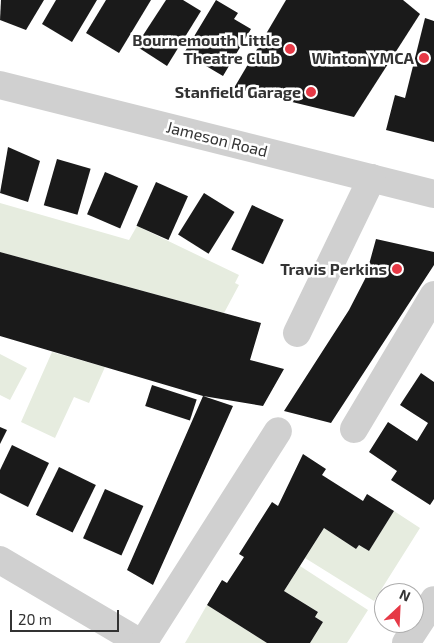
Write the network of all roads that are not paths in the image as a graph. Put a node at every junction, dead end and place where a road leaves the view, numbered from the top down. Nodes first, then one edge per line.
1 (0, 85) edge
2 (372, 178) junction
3 (434, 194) edge
4 (434, 296) edge
5 (297, 333) dead end
6 (354, 429) dead end
7 (278, 431) dead end
8 (0, 560) edge
9 (434, 600) edge
10 (142, 643) edge
11 (406, 643) edge

1 - 2 street, Jameson Road
2 - 3 street, Jameson Road
2 - 5 street
4 - 6 street
7 - 10 street
8 - 10 street
9 - 11 street

